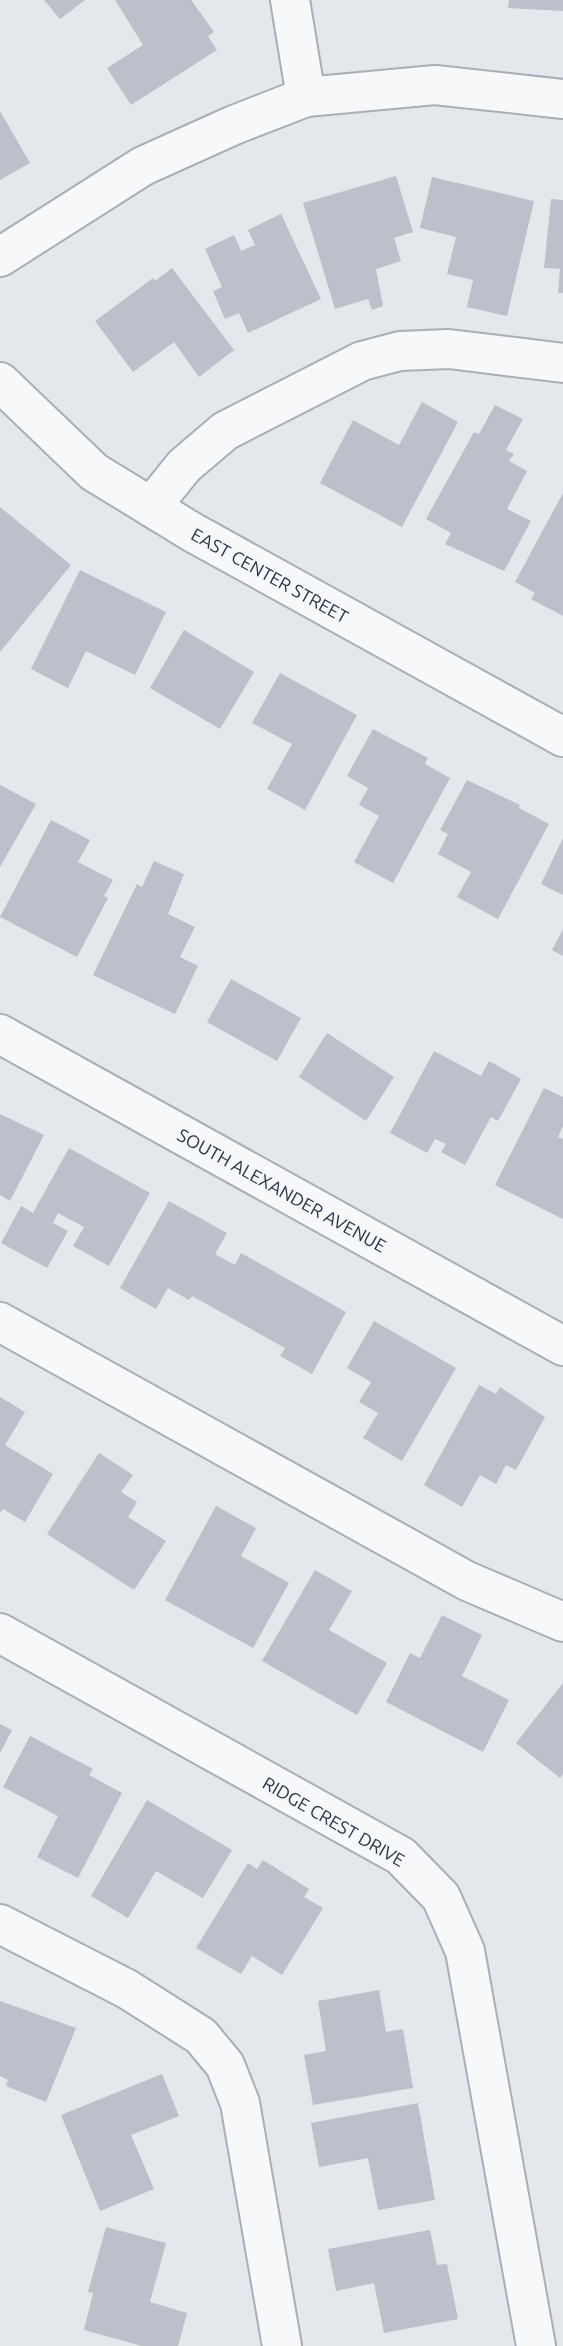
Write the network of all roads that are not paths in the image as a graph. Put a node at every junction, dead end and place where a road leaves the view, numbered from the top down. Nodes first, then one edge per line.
1 (290, 0) edge
2 (306, 97) junction
3 (563, 99) edge
4 (0, 257) edge
5 (563, 363) edge
6 (0, 382) edge
7 (151, 507) junction
8 (563, 737) edge
9 (0, 1034) edge
10 (0, 1322) edge
11 (563, 1346) edge
12 (563, 1622) edge
13 (0, 1633) edge
14 (0, 1924) edge
15 (282, 2346) edge
16 (536, 2346) edge

1 - 2 street
2 - 3 street
2 - 4 street
5 - 7 street
6 - 7 street, EAST CENTER STREET
7 - 8 street, EAST CENTER STREET
9 - 11 street, SOUTH ALEXANDER AVENUE
10 - 12 street
13 - 16 street, RIDGE CREST DRIVE
14 - 15 street

